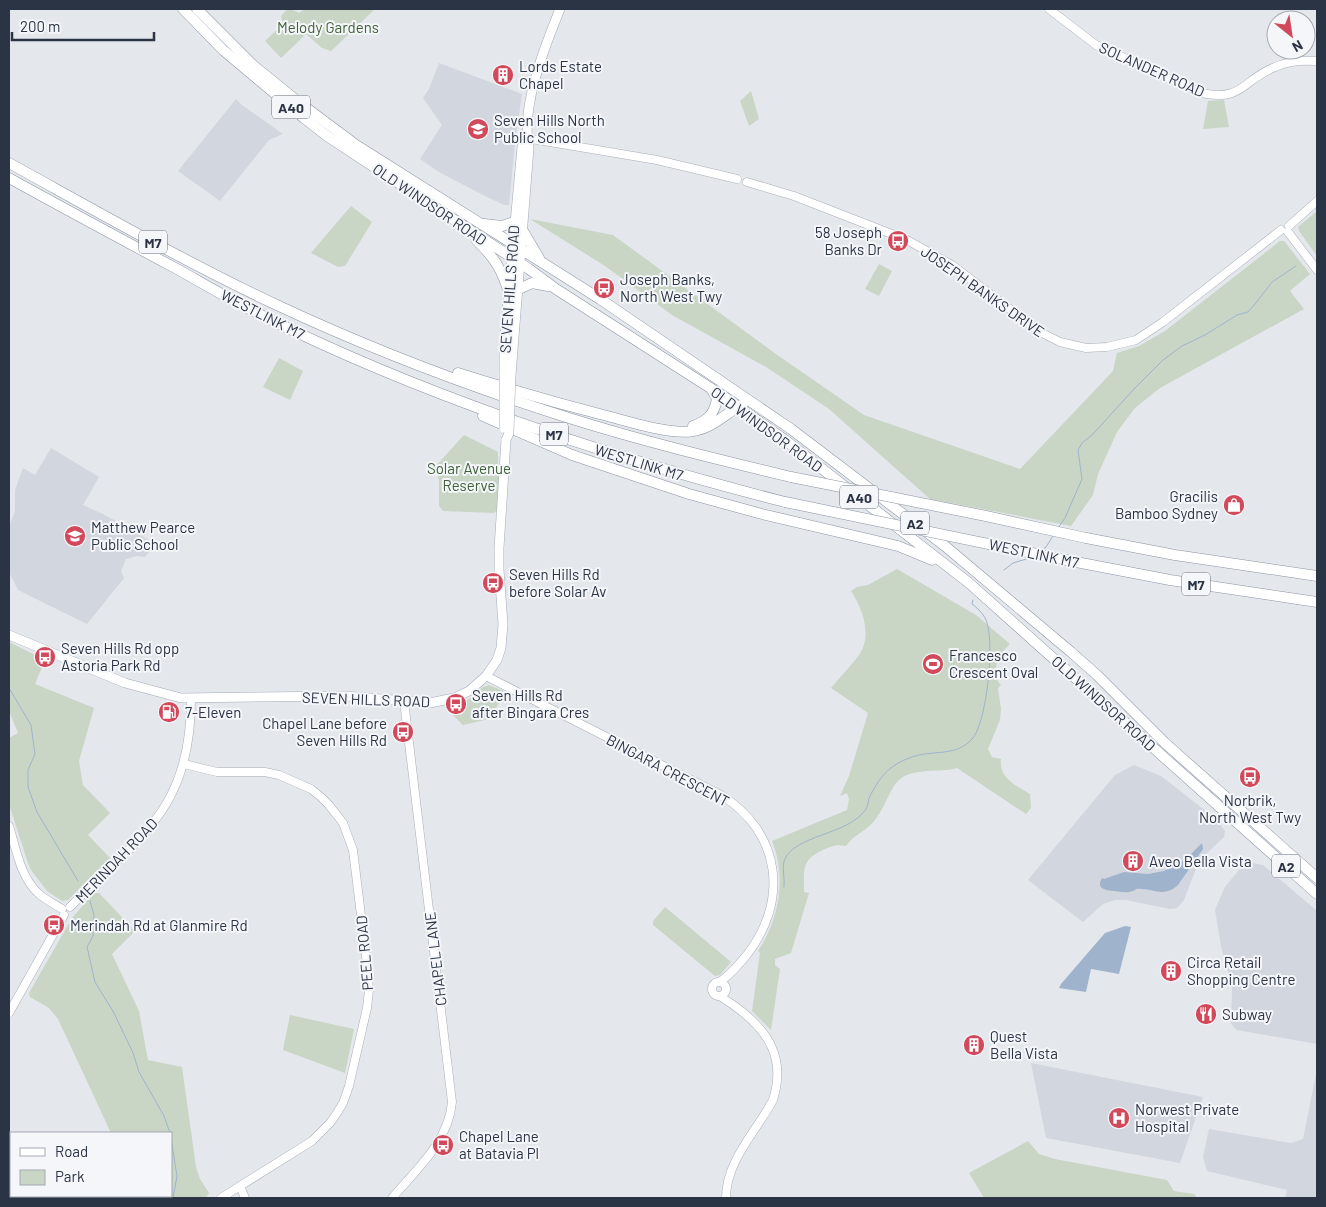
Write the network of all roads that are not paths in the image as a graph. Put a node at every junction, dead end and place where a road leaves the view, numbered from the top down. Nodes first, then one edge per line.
1 (183, 9) edge
2 (197, 9) edge
3 (560, 9) edge
4 (1049, 9) edge
5 (1317, 61) edge
6 (526, 138) junction
7 (9, 164) edge
8 (9, 178) edge
9 (1317, 201) edge
10 (478, 222) junction
11 (514, 222) junction
12 (460, 225) junction
13 (1286, 229) junction
14 (523, 231) junction
15 (517, 246) junction
16 (511, 258) junction
17 (520, 264) junction
18 (547, 266) junction
19 (1317, 270) edge
20 (519, 288) junction
21 (556, 289) junction
22 (509, 294) junction
23 (330, 347) junction
24 (512, 347) junction
25 (395, 355) junction
26 (504, 355) junction
27 (509, 373) junction
28 (710, 388) junction
29 (738, 407) junction
30 (762, 409) junction
31 (638, 424) junction
32 (1317, 576) edge
33 (969, 583) junction
34 (1317, 602) edge
35 (9, 635) edge
36 (486, 676) junction
37 (191, 699) junction
38 (404, 701) junction
39 (184, 764) junction
40 (9, 826) edge
41 (1263, 830) junction
42 (1251, 834) junction
43 (1317, 878) edge
44 (1317, 894) edge
45 (65, 910) junction
46 (9, 1013) edge
47 (240, 1186) junction
48 (221, 1198) edge
49 (245, 1198) edge
50 (392, 1198) edge
51 (726, 1198) edge

1 - 12 highway, OLD WINDSOR ROAD / A40
2 - 10 highway, OLD WINDSOR ROAD / A2
3 - 6 main road, SEVEN HILLS ROAD
4 - 5 street, SOLANDER ROAD
6 - 11 main road, SEVEN HILLS ROAD
6 - 13 street, JOSEPH BANKS DRIVE
6 - 14 main road, SEVEN HILLS ROAD
7 - 25 highway, WESTLINK M7 / M7
8 - 23 highway, WESTLINK M7 / M7
9 - 13 street, JOSEPH BANKS DRIVE
10 - 11 highway
10 - 15 highway, OLD WINDSOR ROAD / A2
11 - 15 main road, SEVEN HILLS ROAD
12 - 16 highway, OLD WINDSOR ROAD / A40
12 - 22 highway
13 - 19 street
14 - 15 main road, SEVEN HILLS ROAD
14 - 18 highway
15 - 16 main road, SEVEN HILLS ROAD
15 - 17 main road, SEVEN HILLS ROAD
15 - 18 highway, OLD WINDSOR ROAD / A2
16 - 17 highway, OLD WINDSOR ROAD / A40
16 - 22 main road, SEVEN HILLS ROAD
17 - 20 main road, SEVEN HILLS ROAD
17 - 21 highway, OLD WINDSOR ROAD / A40
18 - 30 highway, OLD WINDSOR ROAD / A2
20 - 21 highway
20 - 24 main road, SEVEN HILLS ROAD
21 - 28 highway, OLD WINDSOR ROAD / A40
22 - 26 main road, SEVEN HILLS ROAD
23 - 33 highway
23 - 34 highway, WESTLINK M7 / M7, bridge
24 - 26 main road
24 - 27 main road, SEVEN HILLS ROAD
25 - 31 highway
25 - 32 highway, WESTLINK M7 / M7, bridge
26 - 27 main road, SEVEN HILLS ROAD
27 - 36 main road, SEVEN HILLS ROAD, bridge
28 - 29 highway, OLD WINDSOR ROAD / A40
28 - 31 highway
29 - 30 highway
29 - 31 highway
29 - 33 highway, OLD WINDSOR ROAD / A40
30 - 41 highway, OLD WINDSOR ROAD / A2
33 - 42 highway, OLD WINDSOR ROAD / A2
35 - 37 main road, SEVEN HILLS ROAD
36 - 38 main road, SEVEN HILLS ROAD
36 - 51 street, BINGARA CRESCENT
37 - 38 main road, SEVEN HILLS ROAD
37 - 39 street, MERINDAH ROAD
38 - 50 street, CHAPEL LANE
39 - 45 street, MERINDAH ROAD
39 - 47 street, PEEL ROAD
40 - 45 street
41 - 42 highway
41 - 43 highway, OLD WINDSOR ROAD / A2
42 - 44 highway, OLD WINDSOR ROAD / A2
45 - 46 street, MERINDAH ROAD
47 - 48 street, PEEL ROAD
47 - 49 street

